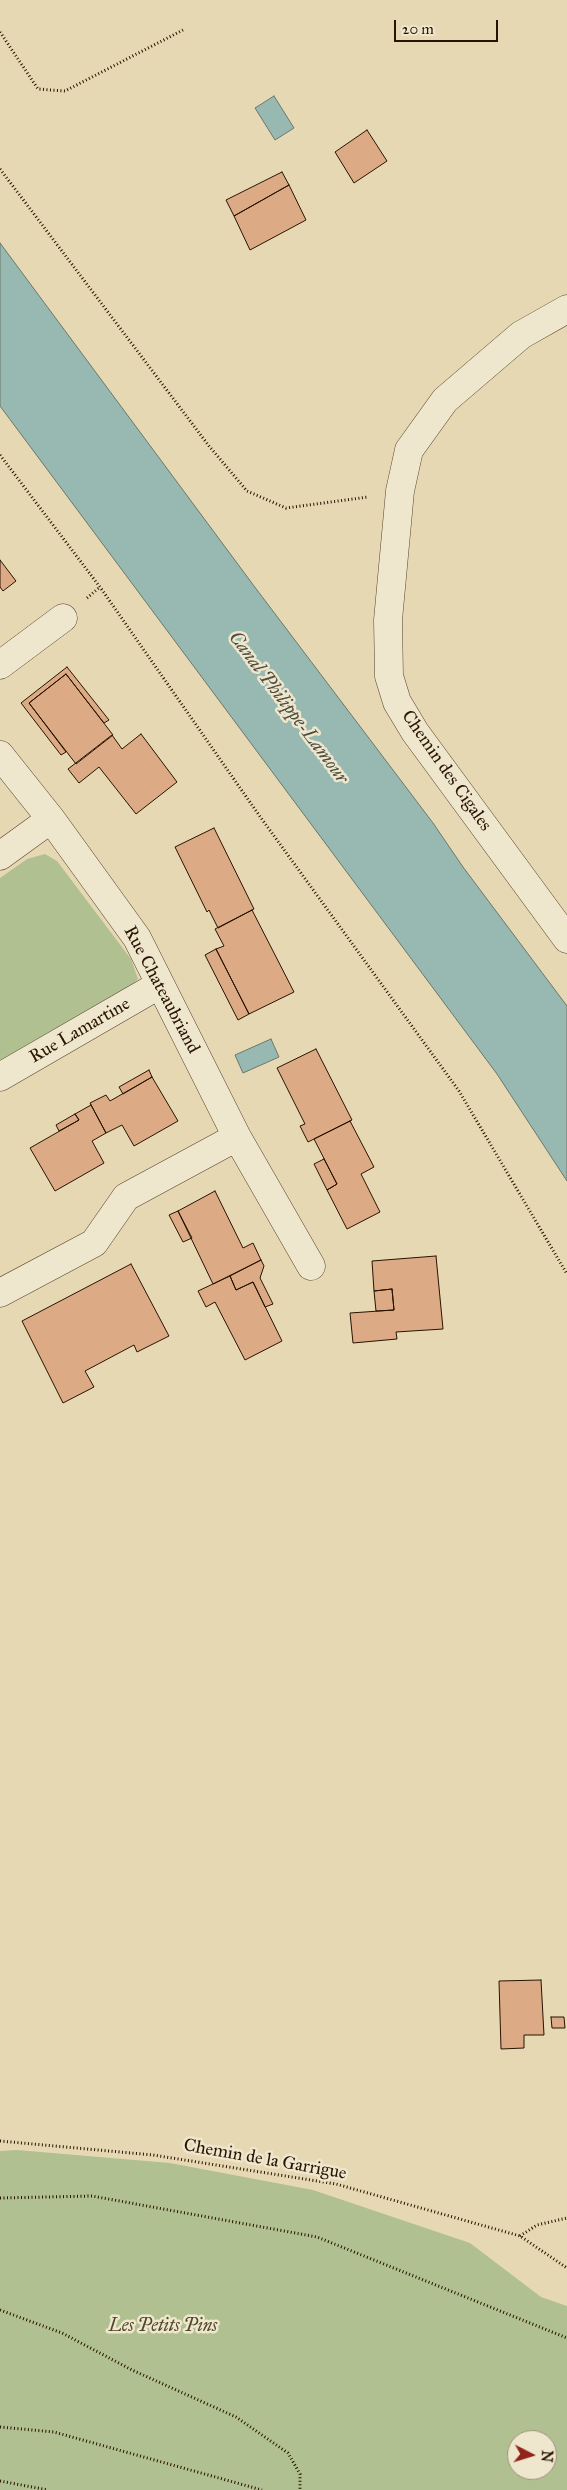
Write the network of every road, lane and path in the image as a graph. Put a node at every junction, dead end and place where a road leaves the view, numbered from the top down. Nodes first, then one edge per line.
1 (183, 30) dead end
2 (0, 32) edge
3 (0, 169) edge
4 (567, 308) edge
5 (0, 455) edge
6 (400, 492) junction
7 (63, 618) dead end
8 (0, 666) edge
9 (0, 756) edge
10 (51, 819) junction
11 (0, 856) edge
12 (567, 939) edge
13 (159, 985) junction
14 (0, 1077) edge
15 (237, 1137) junction
16 (311, 1266) dead end
17 (567, 1274) edge
18 (0, 1293) edge
19 (0, 2141) edge
20 (0, 2198) edge
21 (567, 2218) edge
22 (520, 2236) junction
23 (567, 2268) edge
24 (0, 2310) edge
25 (567, 2338) edge
26 (0, 2427) edge
27 (0, 2481) edge
28 (48, 2490) edge
29 (262, 2490) edge
30 (300, 2490) edge

1 - 2 path
3 - 6 path
4 - 6 street, Chemin des Cigales
5 - 17 path
6 - 12 street, Chemin des Cigales
7 - 8 street
9 - 10 street, Rue Chateaubriand
10 - 11 street
10 - 13 street, Rue Chateaubriand
13 - 14 street, Rue Lamartine
13 - 15 street, Rue Chateaubriand
15 - 16 street, Rue Chateaubriand
15 - 18 street
19 - 22 path, Chemin de la Garrigue
20 - 25 path
21 - 22 path
22 - 23 path, Chemin de la Garrigue
24 - 30 path
26 - 29 path
27 - 28 path

